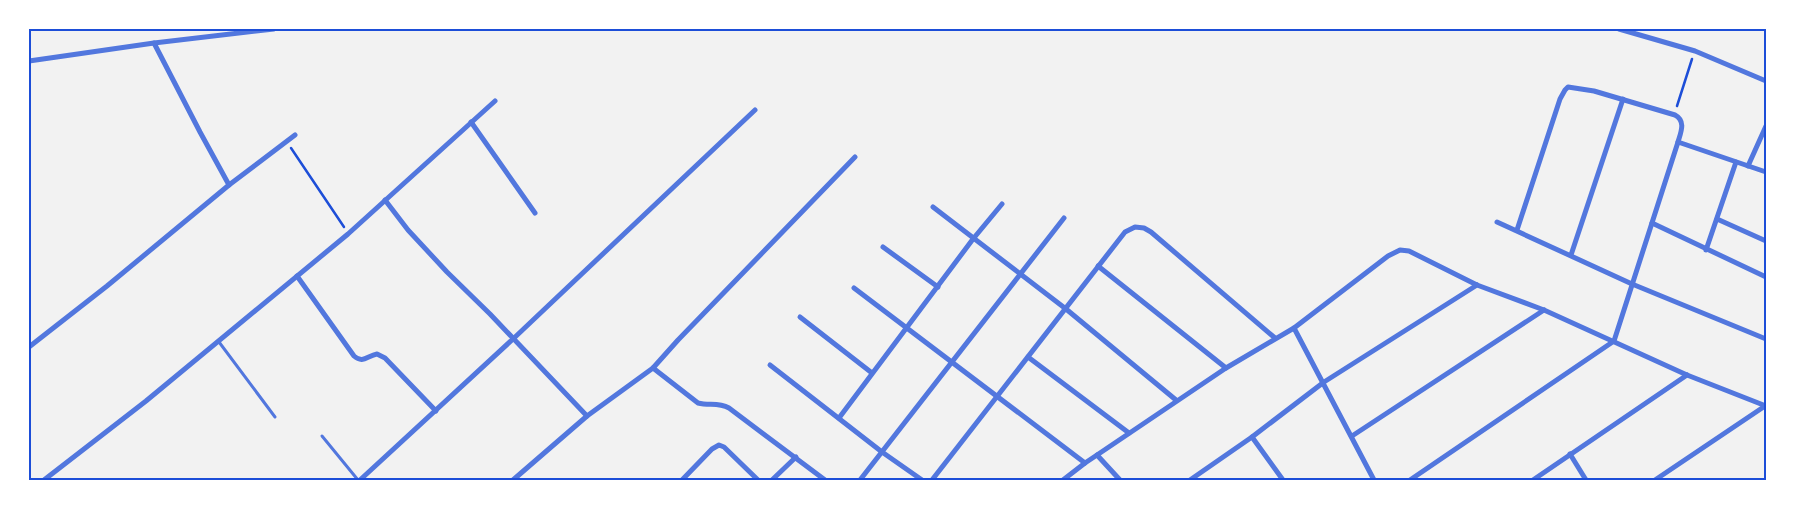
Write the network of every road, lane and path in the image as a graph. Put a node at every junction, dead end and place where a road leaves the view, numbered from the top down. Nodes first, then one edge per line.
1 (274, 29) edge
2 (1619, 29) edge
3 (258, 30) edge
4 (154, 43) junction
5 (1694, 51) junction
6 (29, 61) edge
7 (1766, 81) edge
8 (1623, 99) junction
9 (495, 100) dead end
10 (755, 110) dead end
11 (1675, 115) junction
12 (471, 122) junction
13 (1766, 126) edge
14 (295, 135) dead end
15 (287, 142) junction
16 (1678, 142) junction
17 (855, 157) dead end
18 (1736, 162) junction
19 (1748, 166) junction
20 (1766, 172) edge
21 (229, 185) junction
22 (385, 200) junction
23 (1002, 204) dead end
24 (933, 207) dead end
25 (535, 213) dead end
26 (1064, 218) dead end
27 (1717, 219) junction
28 (1497, 222) dead end
29 (1652, 223) junction
30 (1517, 230) junction
31 (348, 234) junction
32 (973, 239) junction
33 (1766, 241) edge
34 (884, 247) dead end
35 (1706, 250) junction
36 (1571, 255) junction
37 (1098, 266) junction
38 (1019, 274) junction
39 (297, 276) junction
40 (1766, 277) edge
41 (1632, 284) junction
42 (1477, 285) junction
43 (938, 287) junction
44 (854, 288) dead end
45 (1066, 309) junction
46 (1544, 310) junction
47 (800, 317) dead end
48 (1294, 328) junction
49 (907, 329) junction
50 (1275, 338) junction
51 (514, 339) junction
52 (1766, 339) edge
53 (1614, 341) junction
54 (220, 342) junction
55 (29, 347) edge
56 (1028, 357) junction
57 (952, 363) junction
58 (770, 365) dead end
59 (653, 368) junction
60 (1226, 368) junction
61 (872, 373) junction
62 (1687, 375) junction
63 (1324, 382) junction
64 (997, 397) junction
65 (1176, 400) junction
66 (1766, 406) edge
67 (436, 411) junction
68 (587, 416) junction
69 (275, 417) dead end
70 (839, 418) junction
71 (1129, 433) junction
72 (322, 436) dead end
73 (1252, 436) junction
74 (1352, 436) junction
75 (882, 452) junction
76 (1570, 454) junction
77 (1097, 455) junction
78 (796, 457) junction
79 (1084, 463) junction
80 (44, 480) edge
81 (359, 480) edge
82 (513, 480) edge
83 (682, 480) edge
84 (758, 480) edge
85 (772, 480) edge
86 (825, 480) edge
87 (860, 480) edge
88 (922, 480) edge
89 (932, 480) edge
90 (1064, 480) edge
91 (1120, 480) edge
92 (1190, 480) edge
93 (1283, 480) edge
94 (1374, 480) edge
95 (1410, 480) edge
96 (1534, 480) edge
97 (1586, 480) edge
98 (1655, 480) edge

1 - 3 street
2 - 5 street
3 - 4 street
4 - 6 street
4 - 21 street
5 - 7 street
5 - 11 path
8 - 11 street
8 - 30 street
8 - 36 street
9 - 12 street
10 - 51 street
11 - 16 street
12 - 22 street
12 - 25 street
13 - 19 street
14 - 15 street
15 - 21 street
15 - 31 path
16 - 18 street
16 - 29 street
17 - 59 street
18 - 19 street
18 - 27 street
19 - 20 street
21 - 55 street
22 - 31 street
22 - 51 street
23 - 32 street
24 - 32 street
26 - 38 street
27 - 33 street
27 - 35 street
28 - 30 street
29 - 35 street
29 - 41 street
30 - 36 street
31 - 39 street
32 - 38 street
32 - 43 street
34 - 43 street
35 - 40 street
36 - 41 street
37 - 45 street
37 - 50 street
37 - 60 street
38 - 45 street
38 - 57 street
39 - 54 street
39 - 67 street
41 - 52 street
41 - 53 street
42 - 46 street
42 - 48 street
42 - 63 street
43 - 49 street
44 - 49 street
45 - 56 street
45 - 65 street
46 - 53 street
46 - 74 street
47 - 61 street
48 - 50 street
48 - 63 street
49 - 57 street
49 - 61 street
50 - 60 street
51 - 67 street
51 - 68 street
53 - 62 street
53 - 95 street
54 - 69 lane
54 - 80 street
56 - 64 street
56 - 71 street
57 - 64 street
57 - 75 street
58 - 70 street
59 - 68 street
59 - 78 street
60 - 65 street
61 - 70 street
62 - 66 street
62 - 76 street
63 - 73 street
63 - 74 street
64 - 79 street
64 - 89 street
65 - 71 street
66 - 98 street
67 - 81 street
68 - 82 street
70 - 75 street
71 - 77 street
72 - 81 lane
73 - 92 street
73 - 93 street
74 - 94 street
75 - 87 street
75 - 88 street
76 - 96 street
76 - 97 street
77 - 79 street
77 - 91 street
78 - 85 street
78 - 86 street
79 - 90 street
83 - 84 street

